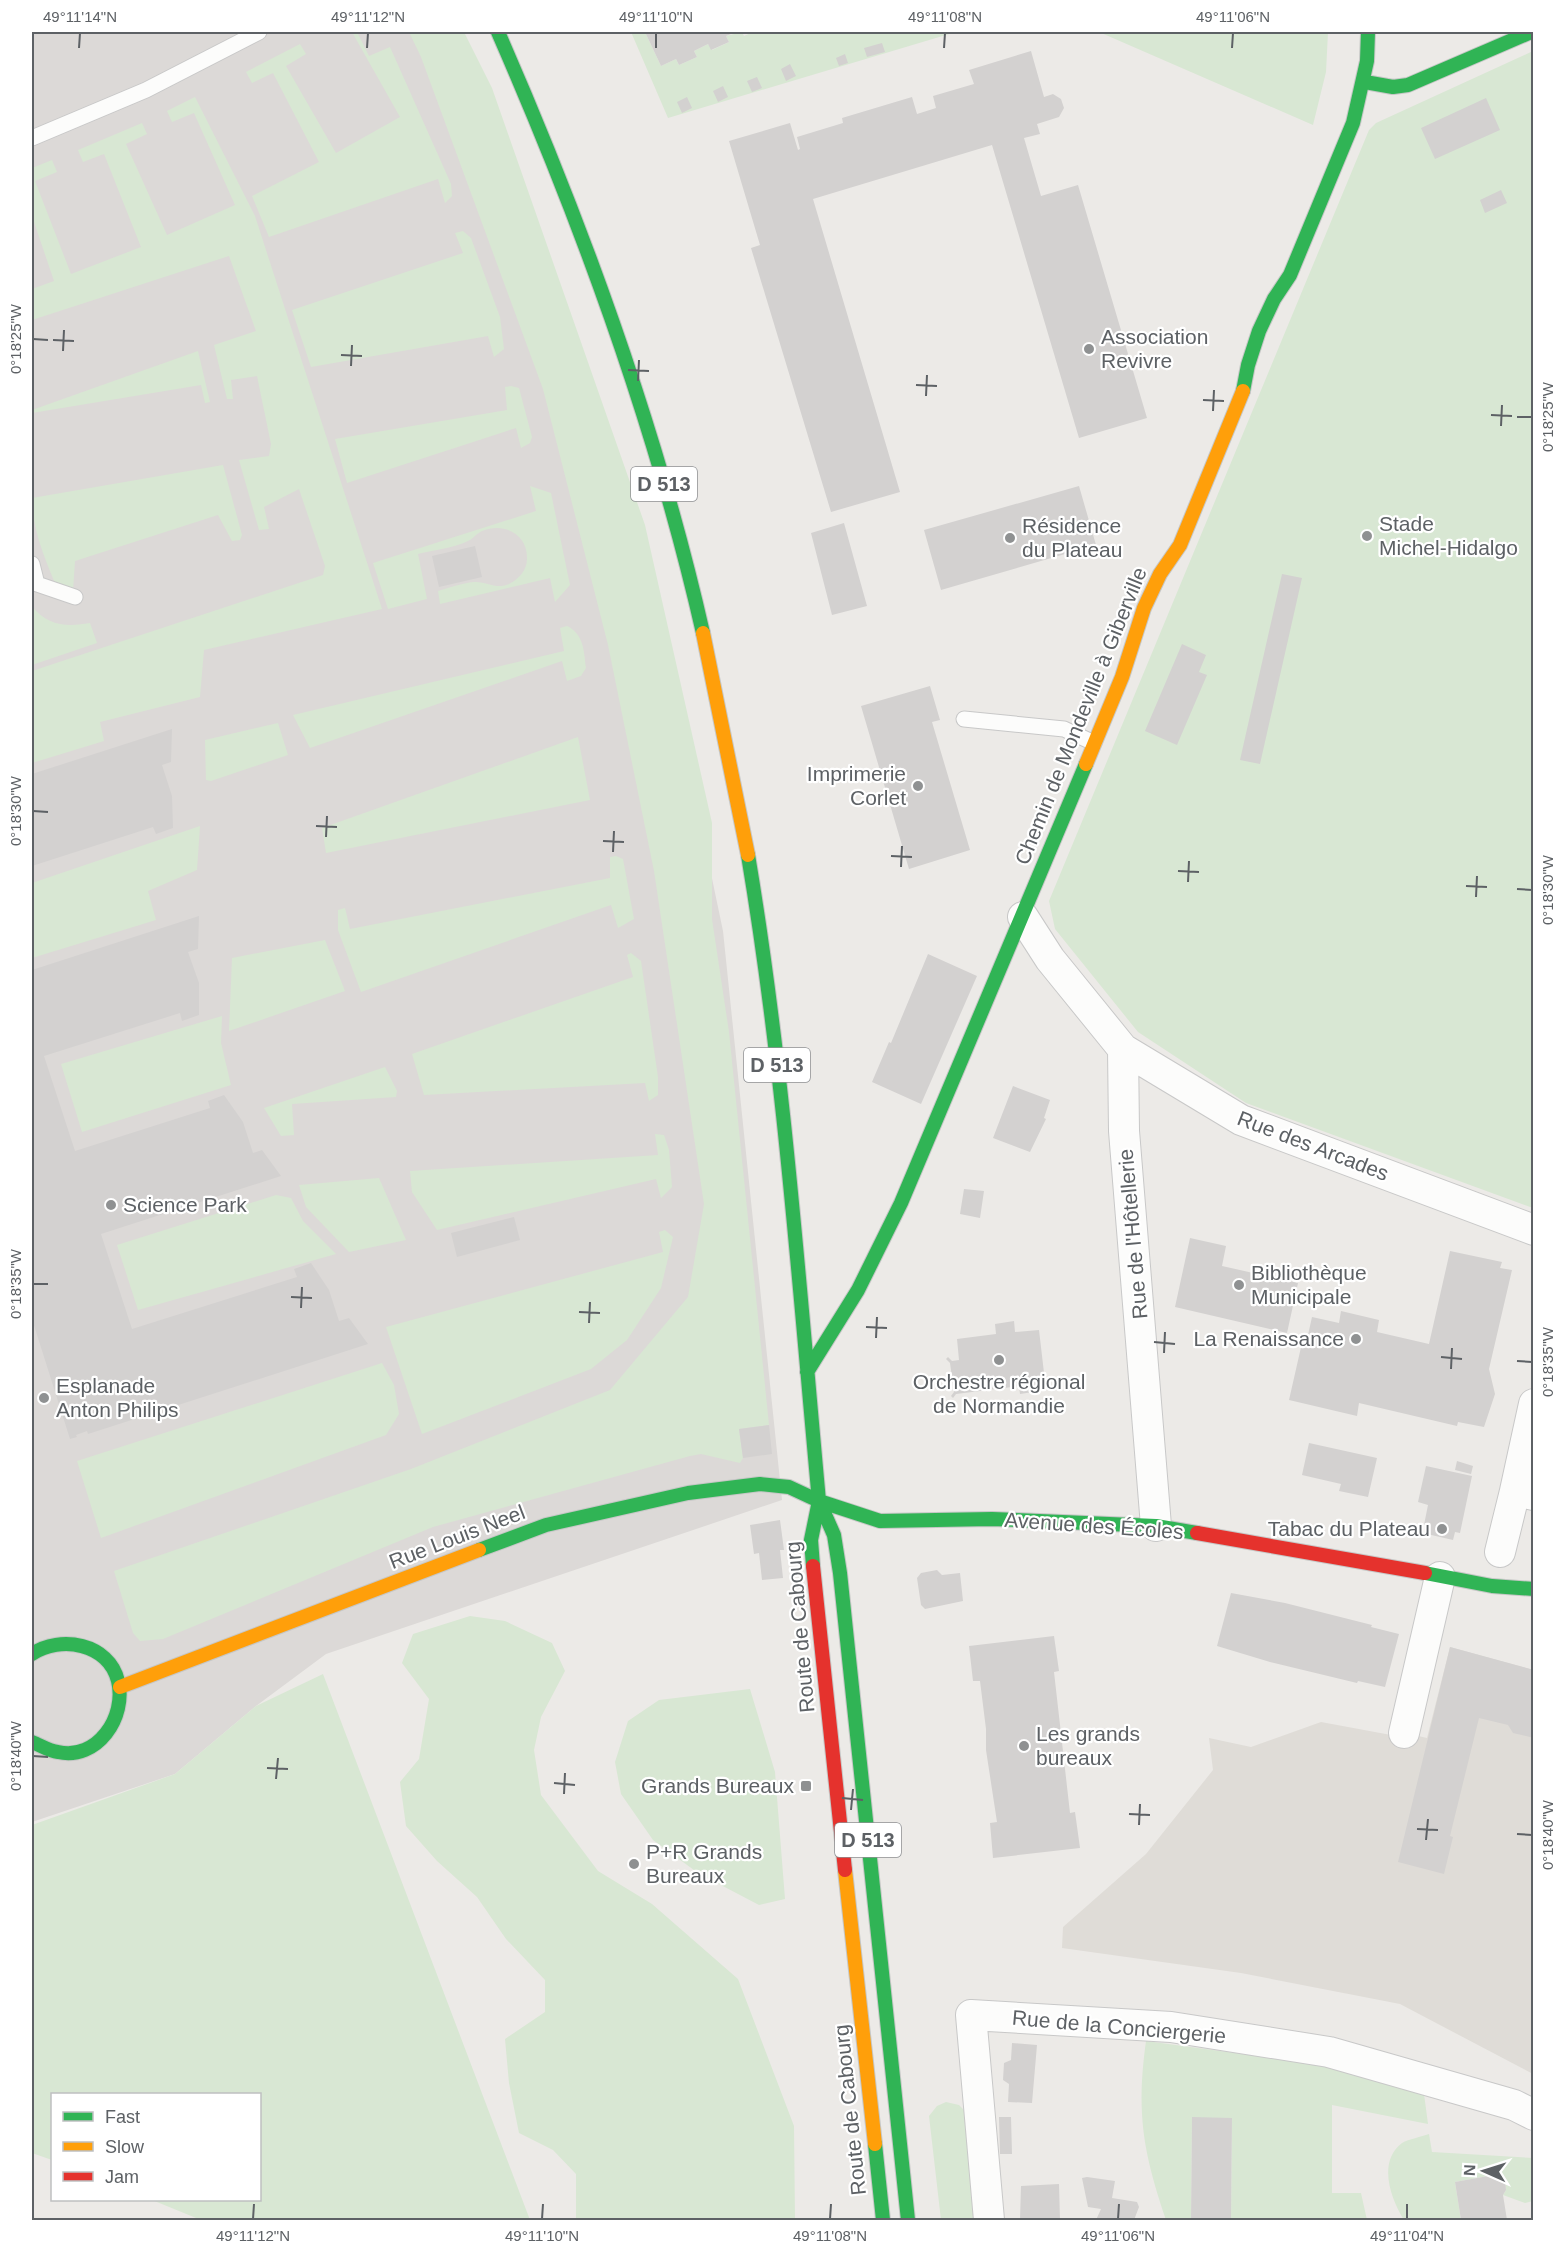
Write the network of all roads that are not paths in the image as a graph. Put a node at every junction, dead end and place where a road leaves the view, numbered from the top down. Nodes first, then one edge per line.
1 (259, 32) edge
2 (498, 32) edge
3 (1368, 32) edge
4 (1531, 32) edge
5 (1365, 82) junction
6 (32, 138) edge
7 (32, 564) edge
8 (75, 597) dead end
9 (964, 719) dead end
10 (1095, 743) junction
11 (1018, 927) junction
12 (1123, 1049) junction
13 (1533, 1230) edge
14 (807, 1372) junction
15 (1533, 1404) edge
16 (1524, 1493) edge
17 (819, 1501) junction
18 (1156, 1526) junction
19 (1500, 1552) dead end
20 (1440, 1577) junction
21 (1533, 1589) edge
22 (32, 1654) edge
23 (120, 1687) junction
24 (1404, 1733) dead end
25 (32, 1742) edge
26 (1533, 2115) edge
27 (884, 2220) edge
28 (908, 2220) edge
29 (989, 2220) edge

1 - 6 lane
2 - 14 street, D 513
3 - 5 street, Chemin de Mondeville à Giberville
4 - 5 street
5 - 10 street, Chemin de Mondeville à Giberville
7 - 8 lane
9 - 10 lane
10 - 11 street, Chemin de Mondeville à Giberville
11 - 12 street, Rue des Arcades
11 - 14 street, Chemin de Mondeville à Giberville
12 - 13 street, Rue des Arcades
12 - 18 street, Rue de l'Hôtellerie
14 - 17 street, D 513
15 - 16 street
16 - 19 street
17 - 18 street, Avenue des Écoles
17 - 23 street, Rue Louis Neel
17 - 27 street, Route de Cabourg / D 513
17 - 28 street, Route de Cabourg / D 513
18 - 20 street, Avenue des Écoles
20 - 21 street, Avenue des Écoles
20 - 24 street
22 - 23 street
23 - 25 street
26 - 29 street, Rue de la Conciergerie

